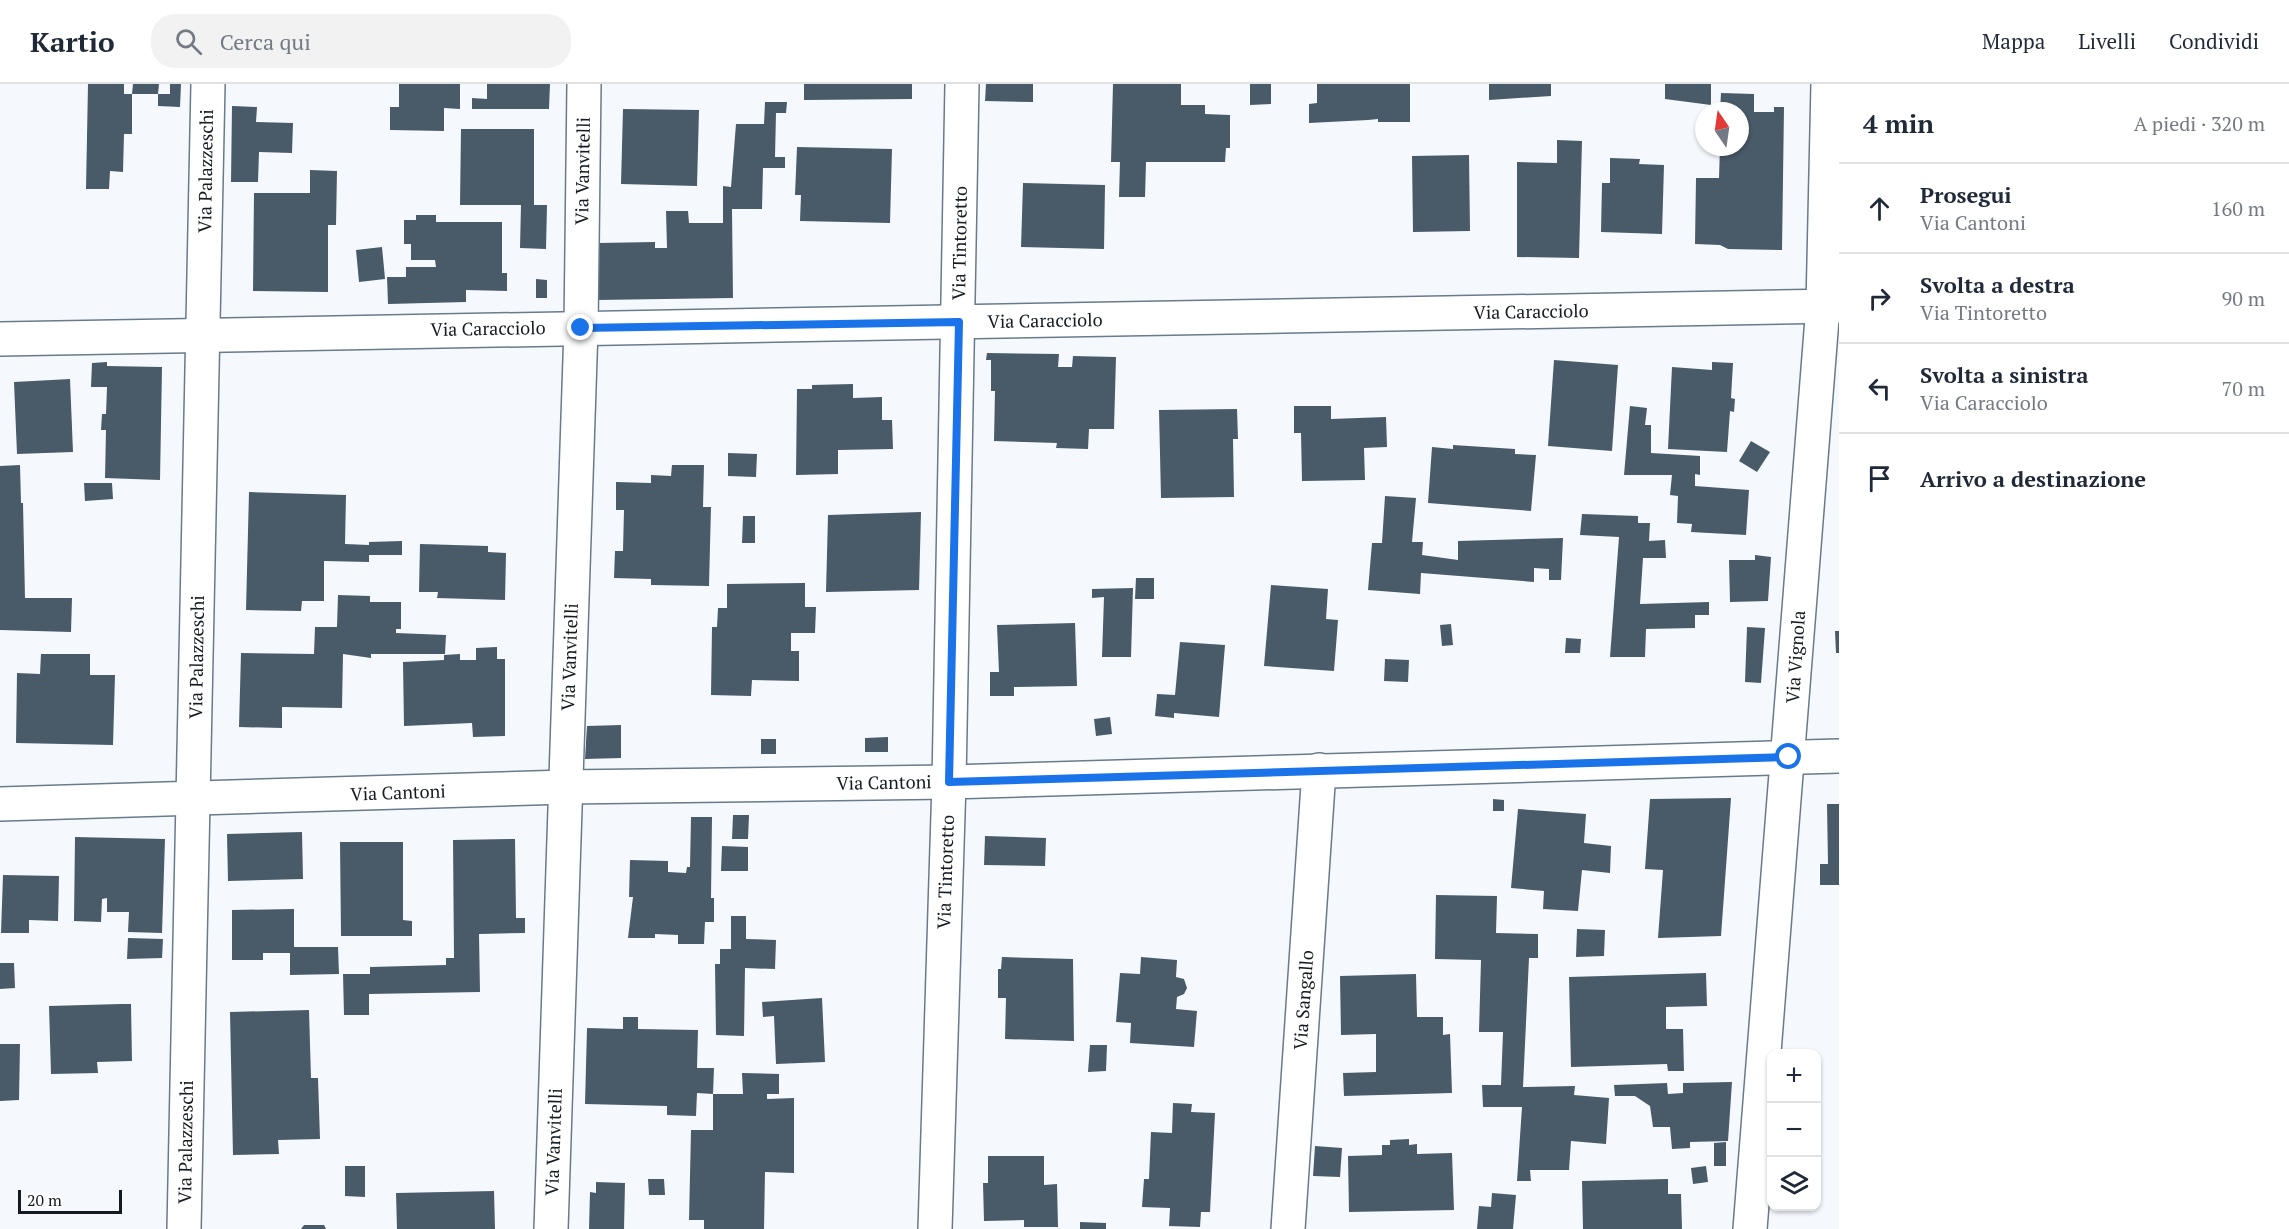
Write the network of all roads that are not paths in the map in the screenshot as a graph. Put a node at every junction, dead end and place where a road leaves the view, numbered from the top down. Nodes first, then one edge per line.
1 (208, 84) edge
2 (585, 84) edge
3 (962, 84) edge
4 (1828, 84) edge
5 (1831, 306) edge
6 (959, 322) junction
7 (581, 328) junction
8 (203, 333) junction
9 (0, 339) edge
10 (1839, 756) edge
11 (1789, 757) junction
12 (1319, 770) junction
13 (949, 782) junction
14 (565, 788) junction
15 (194, 799) junction
16 (0, 804) edge
17 (184, 1229) edge
18 (551, 1229) edge
19 (935, 1229) edge
20 (1288, 1229) edge
21 (1750, 1229) edge

1 - 8 street, Via Palazzeschi
2 - 7 street, Via Vanvitelli
3 - 6 street, Via Tintoretto
4 - 5 street, Via Vignola
5 - 6 street, Via Caracciolo
5 - 11 street, Via Vignola
6 - 7 street, Via Caracciolo
6 - 13 street, Via Tintoretto
7 - 8 street, Via Caracciolo
7 - 14 street, Via Vanvitelli
8 - 9 street, Via Caracciolo
8 - 15 street, Via Palazzeschi
10 - 11 street, Via Cantoni
11 - 12 street, Via Cantoni
11 - 21 street, Via Vignola
12 - 13 street, Via Cantoni
12 - 20 street, Via Sangallo
13 - 14 street, Via Cantoni
13 - 19 street, Via Tintoretto
14 - 15 street, Via Cantoni
14 - 18 street, Via Vanvitelli
15 - 16 street, Via Cantoni
15 - 17 street, Via Palazzeschi

